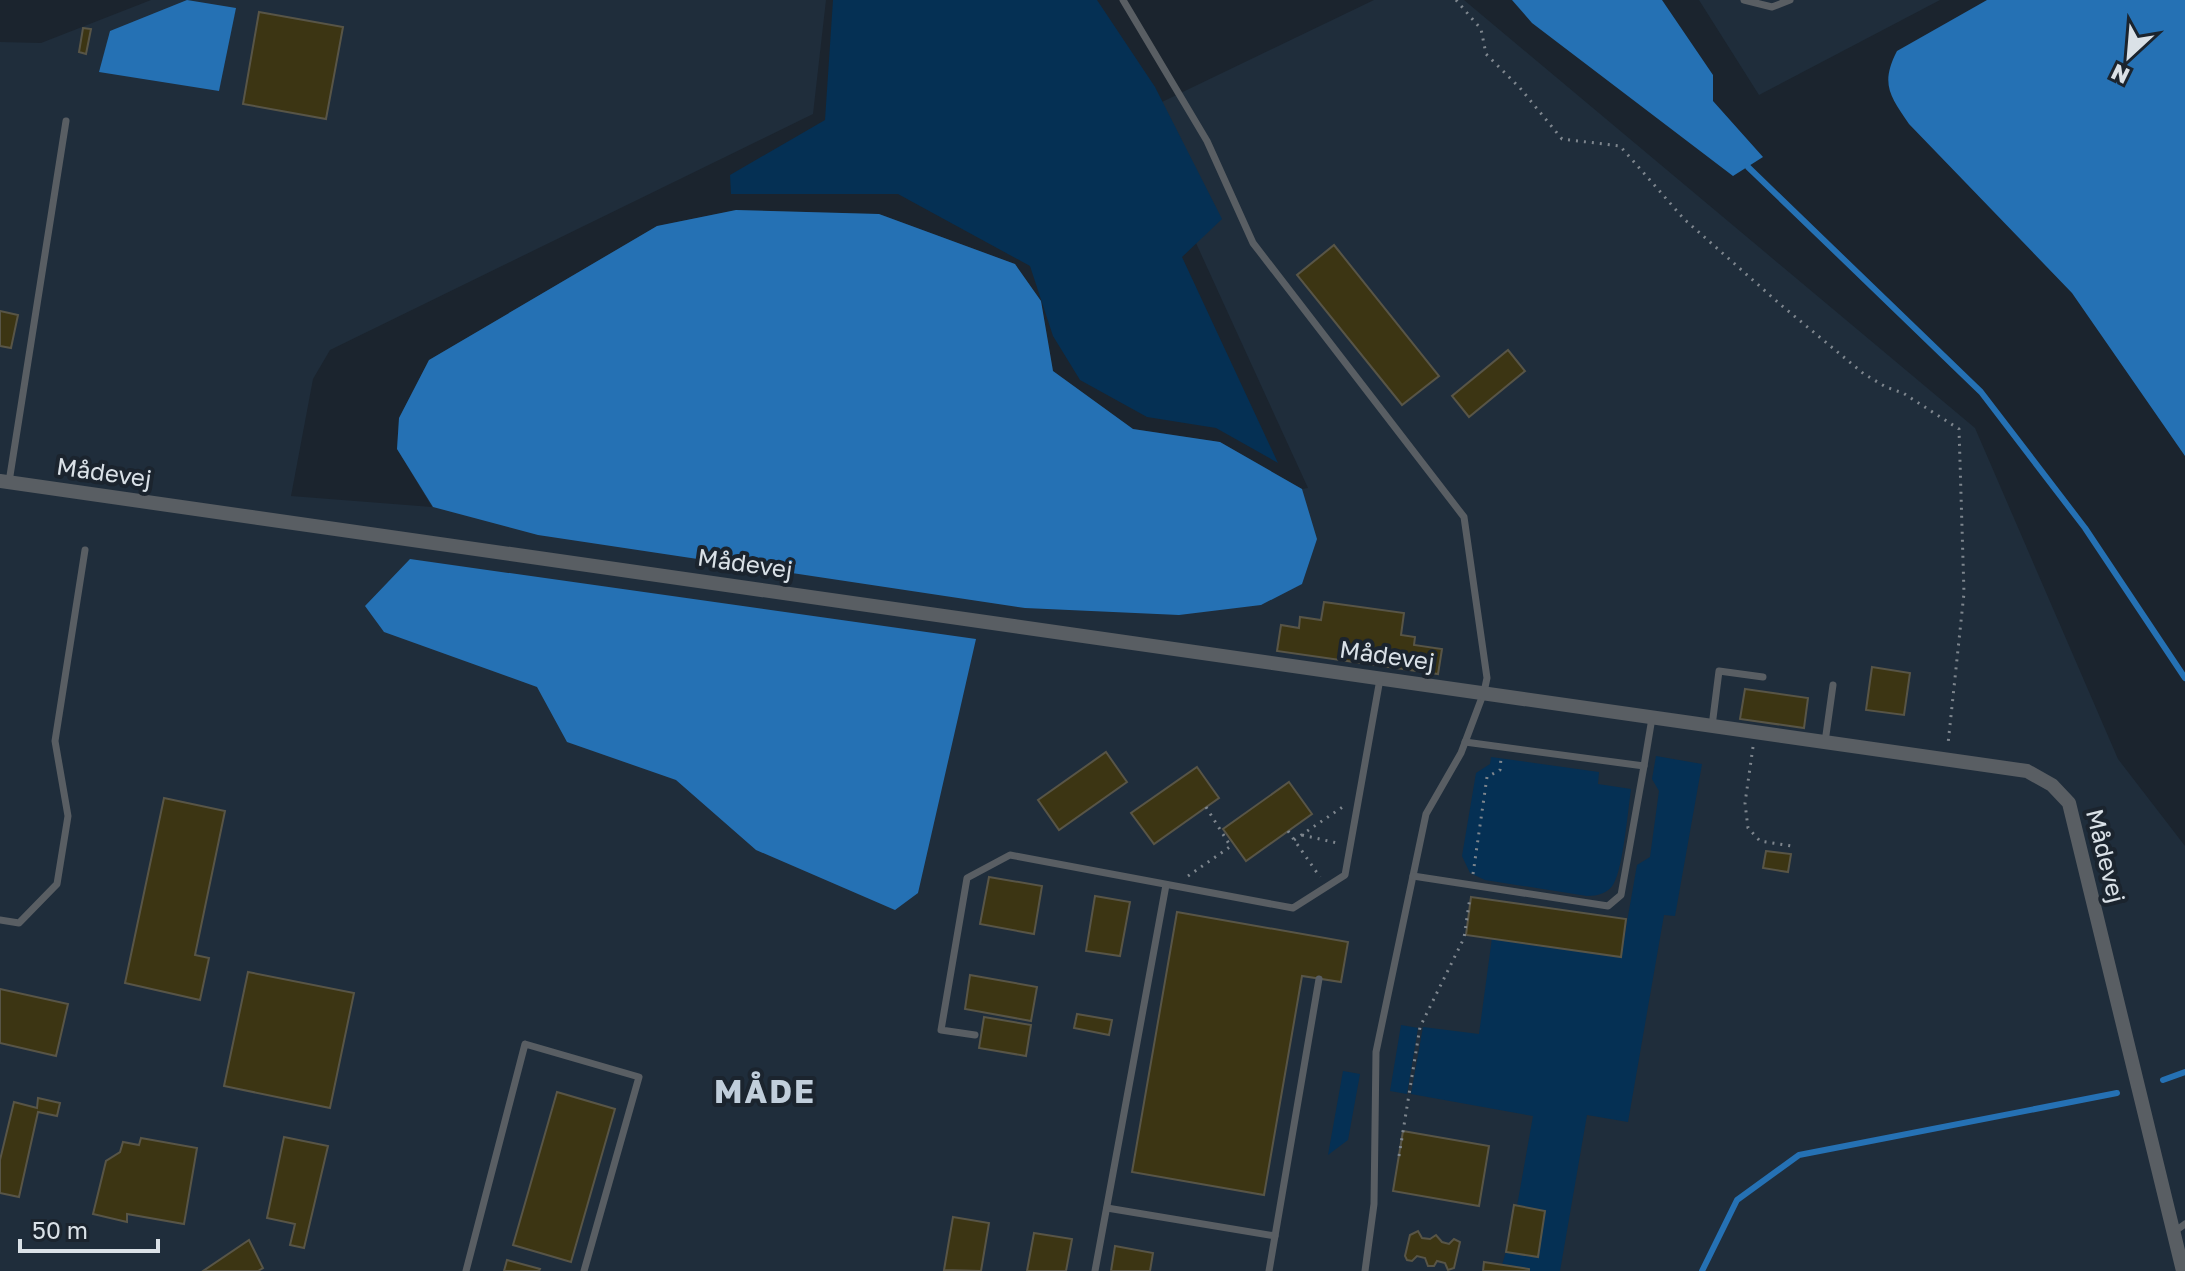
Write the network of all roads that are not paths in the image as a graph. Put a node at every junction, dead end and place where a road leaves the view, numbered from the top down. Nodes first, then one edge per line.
1 (1123, 0) edge
2 (1744, 0) edge
3 (1790, 0) edge
4 (66, 121) dead end
5 (5, 482) edge
6 (85, 550) dead end
7 (1380, 677) junction
8 (1763, 677) dead end
9 (1833, 685) dead end
10 (1484, 692) junction
11 (1652, 717) junction
12 (1712, 726) junction
13 (1465, 742) junction
14 (1825, 742) junction
15 (1644, 766) junction
16 (1413, 876) junction
17 (1170, 885) junction
18 (0, 920) edge
19 (1319, 979) dead end
20 (975, 1035) dead end
21 (1107, 1208) junction
22 (2179, 1228) edge
23 (1275, 1236) junction
24 (466, 1271) edge
25 (584, 1271) edge
26 (1095, 1271) edge
27 (1269, 1271) edge
28 (1365, 1271) edge
29 (2183, 1271) edge

1 - 10 lane
2 - 3 lane
4 - 5 lane
5 - 7 street, Mådevej
6 - 18 lane
7 - 10 street, Mådevej
7 - 17 lane
8 - 12 lane
9 - 14 lane
10 - 11 street, Mådevej
10 - 13 lane
11 - 12 street, Mådevej
11 - 15 lane
12 - 14 street, Mådevej
13 - 15 lane
13 - 16 lane
14 - 22 street, Mådevej
15 - 16 lane
16 - 28 lane
17 - 20 lane
17 - 21 lane
19 - 23 lane
21 - 23 lane
21 - 26 lane
22 - 29 street, Mådevej
23 - 27 lane
24 - 25 lane

